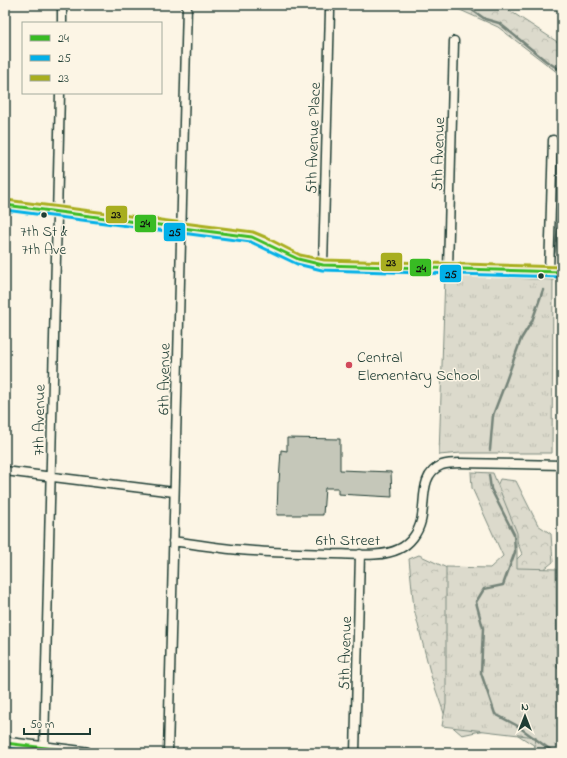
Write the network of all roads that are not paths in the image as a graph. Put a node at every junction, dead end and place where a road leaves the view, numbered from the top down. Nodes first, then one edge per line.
1 (62, 5) edge
2 (187, 5) edge
3 (330, 11) dead end
4 (62, 22) edge
5 (454, 41) dead end
6 (60, 94) edge
7 (553, 140) dead end
8 (5, 205) edge
9 (57, 211) junction
10 (181, 227) junction
11 (323, 265) junction
12 (448, 268) junction
13 (549, 272) junction
14 (562, 272) edge
15 (562, 464) edge
16 (5, 471) edge
17 (51, 477) junction
18 (174, 492) junction
19 (173, 540) junction
20 (360, 554) junction
21 (5, 743) edge
22 (44, 748) junction
23 (86, 753) edge
24 (168, 753) edge
25 (355, 753) edge

1 - 4 street
2 - 10 street, 6th Avenue
3 - 11 street, 5th Avenue Place
5 - 12 street, 5th Avenue
6 - 9 street, 7th Avenue
7 - 13 street
8 - 9 street
9 - 10 street
9 - 17 street, 7th Avenue
10 - 11 street
10 - 18 street, 6th Avenue
11 - 12 street
12 - 13 street
13 - 14 street
15 - 20 street, 6th Street
16 - 17 street
17 - 18 street
17 - 22 street, 7th Avenue
18 - 19 street, 6th Avenue
19 - 20 street, 6th Street
19 - 24 street, 6th Avenue
20 - 25 street, 5th Avenue
21 - 22 street
22 - 23 street

